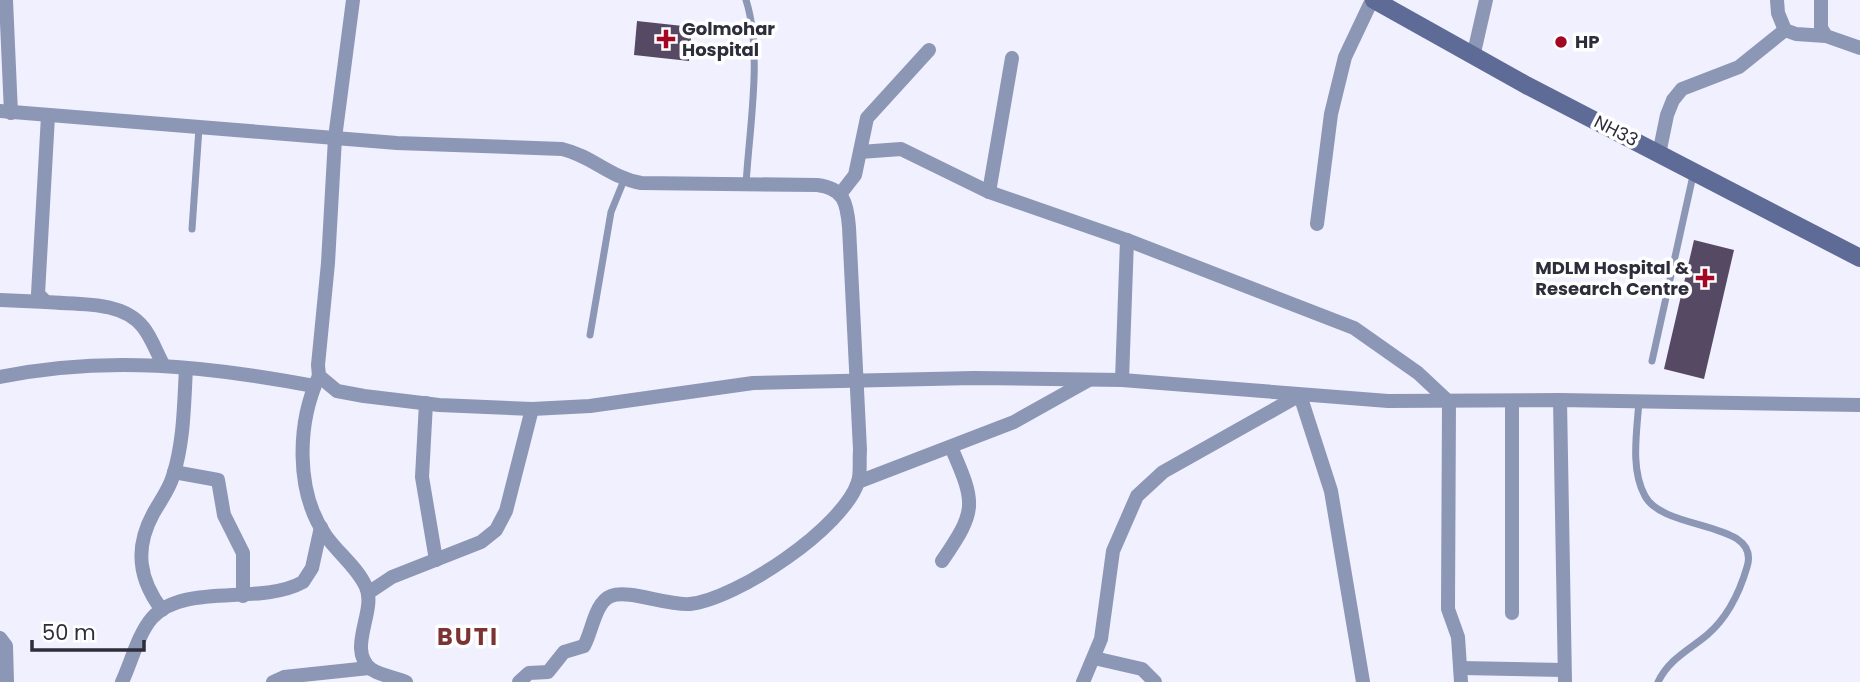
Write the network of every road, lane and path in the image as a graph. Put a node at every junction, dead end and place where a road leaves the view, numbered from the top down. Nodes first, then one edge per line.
1 (6, 0) edge
2 (353, 0) edge
3 (746, 0) edge
4 (1373, 0) edge
5 (1486, 0) edge
6 (1777, 0) edge
7 (1821, 0) edge
8 (1785, 30) junction
9 (1826, 36) junction
10 (1860, 48) edge
11 (929, 50) dead end
12 (1473, 57) junction
13 (1012, 58) dead end
14 (6, 112) edge
15 (48, 116) junction
16 (199, 128) junction
17 (335, 138) junction
18 (860, 152) junction
19 (1659, 154) junction
20 (1694, 171) junction
21 (624, 180) junction
22 (746, 186) junction
23 (989, 192) junction
24 (841, 193) junction
25 (1317, 224) dead end
26 (191, 229) dead end
27 (1127, 240) junction
28 (1860, 258) edge
29 (0, 300) edge
30 (46, 302) junction
31 (590, 335) dead end
32 (1652, 361) dead end
33 (164, 366) junction
34 (186, 368) junction
35 (0, 377) edge
36 (855, 379) junction
37 (1090, 379) junction
38 (1122, 380) junction
39 (317, 381) junction
40 (1300, 395) junction
41 (1560, 400) junction
42 (1512, 401) junction
43 (1639, 401) junction
44 (1449, 402) junction
45 (426, 403) junction
46 (1860, 405) edge
47 (532, 409) junction
48 (951, 447) junction
49 (174, 472) junction
50 (858, 482) junction
51 (321, 527) junction
52 (436, 560) junction
53 (942, 561) dead end
54 (368, 593) junction
55 (243, 596) junction
56 (162, 610) junction
57 (1511, 613) dead end
58 (0, 638) edge
59 (1094, 657) junction
60 (369, 668) junction
61 (1461, 675) edge
62 (1565, 676) edge
63 (7, 682) edge
64 (122, 682) edge
65 (273, 682) edge
66 (406, 682) edge
67 (519, 682) edge
68 (1083, 682) edge
69 (1155, 682) edge
70 (1363, 682) edge
71 (1658, 682) edge

1 - 14 street
2 - 17 street
3 - 22 lane
4 - 12 main road, NH33
4 - 25 street
5 - 12 street
6 - 8 street
7 - 9 street
8 - 9 street
8 - 19 street
9 - 10 street
11 - 18 street
12 - 19 main road, NH33
13 - 23 street
14 - 15 street
15 - 16 street
15 - 30 street
16 - 17 street
16 - 26 lane
17 - 21 street
17 - 39 street
18 - 23 street
18 - 24 street
19 - 20 main road, NH33
20 - 28 main road, NH33
20 - 32 lane
21 - 22 street
21 - 31 lane
22 - 24 street
23 - 27 street
24 - 36 street
27 - 38 street
27 - 44 street
29 - 30 street
30 - 33 street
33 - 34 street
33 - 35 street
34 - 39 street
34 - 49 street
36 - 37 street
36 - 47 street
36 - 50 street
37 - 38 street
37 - 48 street
38 - 40 street
39 - 45 street
39 - 51 street
40 - 44 street
40 - 59 street
40 - 70 street
41 - 42 street
41 - 43 street
41 - 62 street
42 - 44 street
42 - 57 street
43 - 46 street
43 - 71 lane
44 - 61 street
45 - 47 street
45 - 52 street
47 - 52 street
48 - 50 street
48 - 53 street
49 - 55 street
49 - 56 street
50 - 67 street
51 - 54 street
51 - 55 street
52 - 54 street
54 - 60 street
55 - 56 street
56 - 64 street
58 - 63 street
59 - 68 street
59 - 69 street
60 - 65 street
60 - 66 street
61 - 62 street

